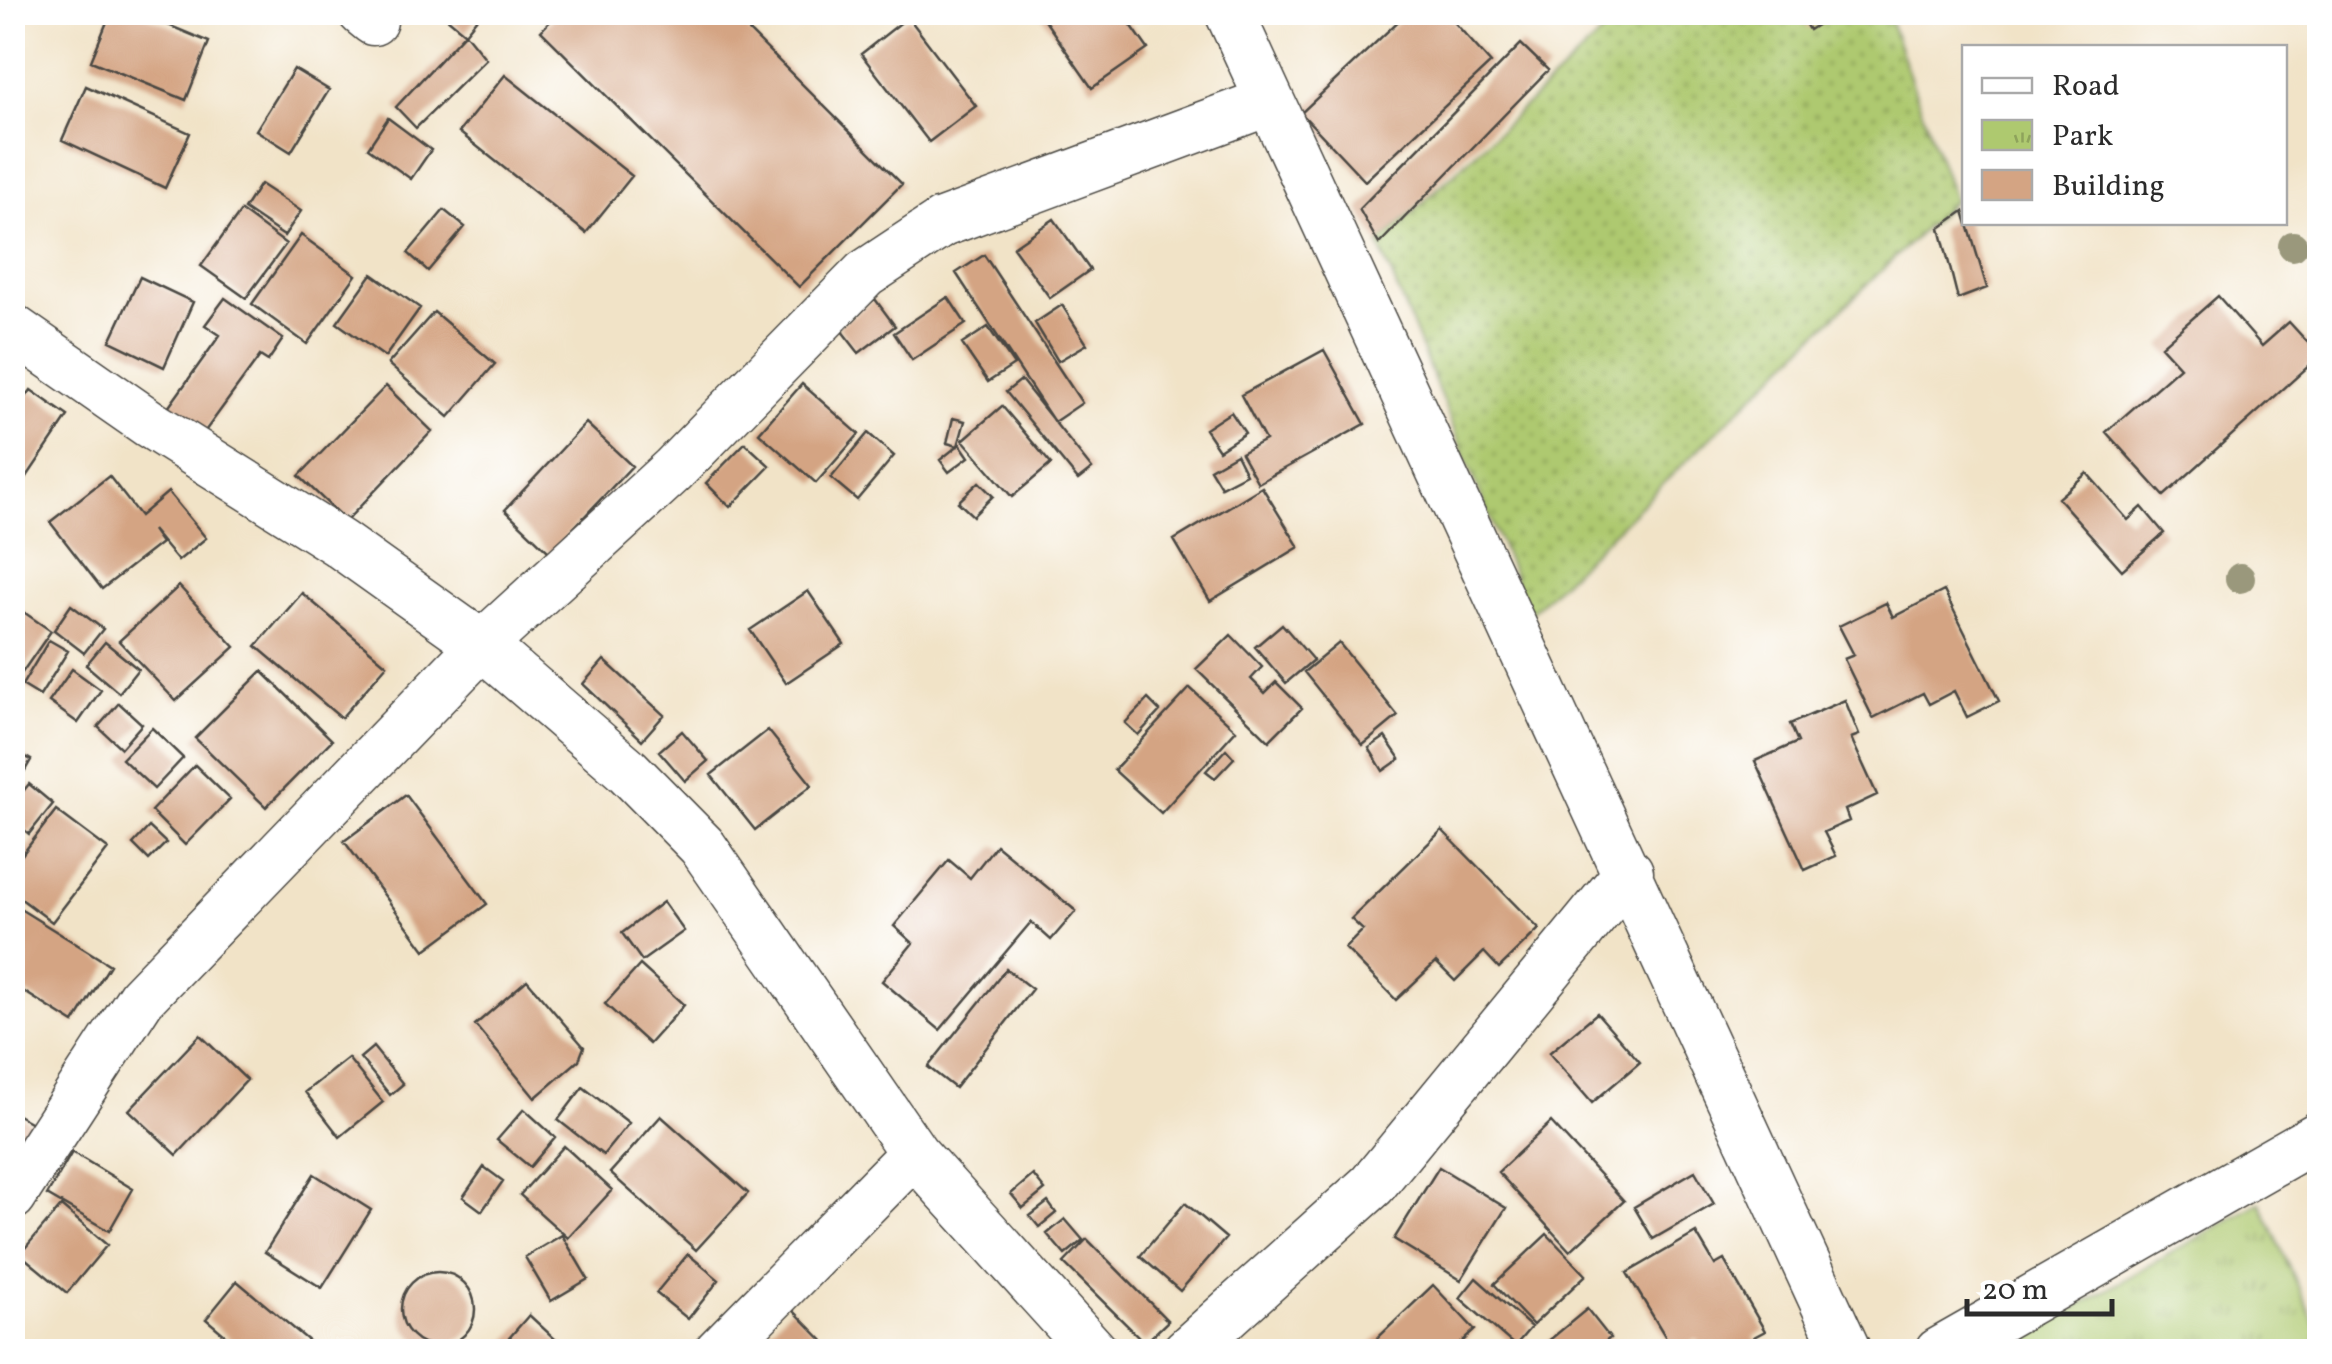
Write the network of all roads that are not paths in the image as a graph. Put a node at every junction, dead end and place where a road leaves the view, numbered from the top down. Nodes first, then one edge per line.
1 (1229, 12) edge
2 (1270, 101) junction
3 (12, 328) edge
4 (482, 645) junction
5 (1629, 872) junction
6 (2320, 1134) edge
7 (914, 1153) junction
8 (12, 1196) edge
9 (718, 1352) edge
10 (1094, 1352) edge
11 (1186, 1352) edge
12 (1847, 1352) edge
13 (1939, 1352) edge

1 - 2 street
2 - 4 street
2 - 5 street
3 - 4 street
4 - 7 street
4 - 8 street
5 - 11 street
5 - 12 street
6 - 13 street
7 - 9 street
7 - 10 street

